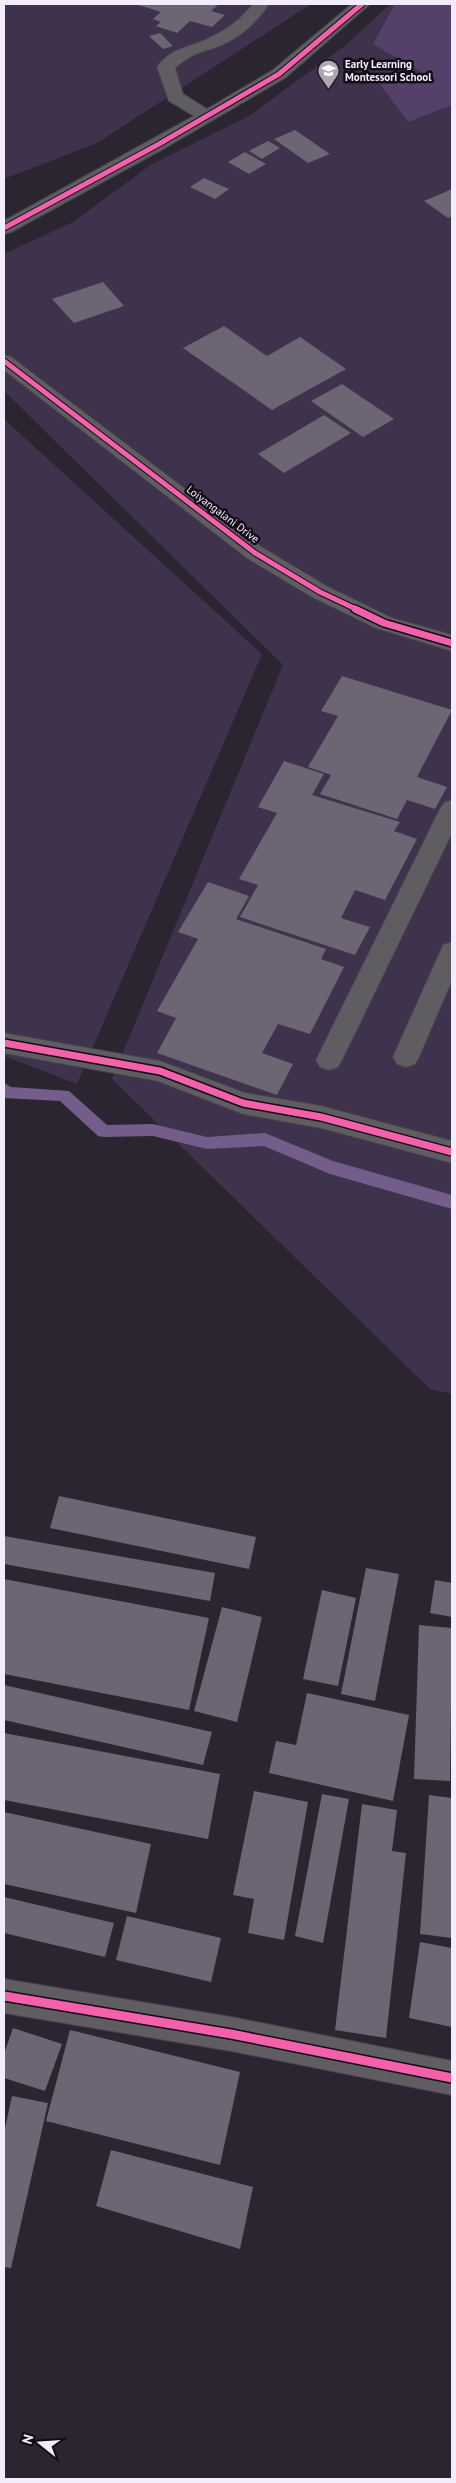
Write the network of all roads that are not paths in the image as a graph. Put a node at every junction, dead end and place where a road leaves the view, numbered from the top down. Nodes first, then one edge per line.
1 (261, 4) edge
2 (362, 4) edge
3 (206, 116) junction
4 (4, 228) edge
5 (4, 361) edge
6 (452, 643) edge
7 (452, 809) edge
8 (452, 952) edge
9 (4, 1043) edge
10 (406, 1057) dead end
11 (329, 1060) dead end
12 (452, 1152) edge
13 (4, 1996) edge
14 (452, 2078) edge

1 - 3 street
2 - 3 street
3 - 4 street
5 - 6 street, Loiyangalani Drive
7 - 11 street
8 - 10 street
9 - 12 street
13 - 14 street

